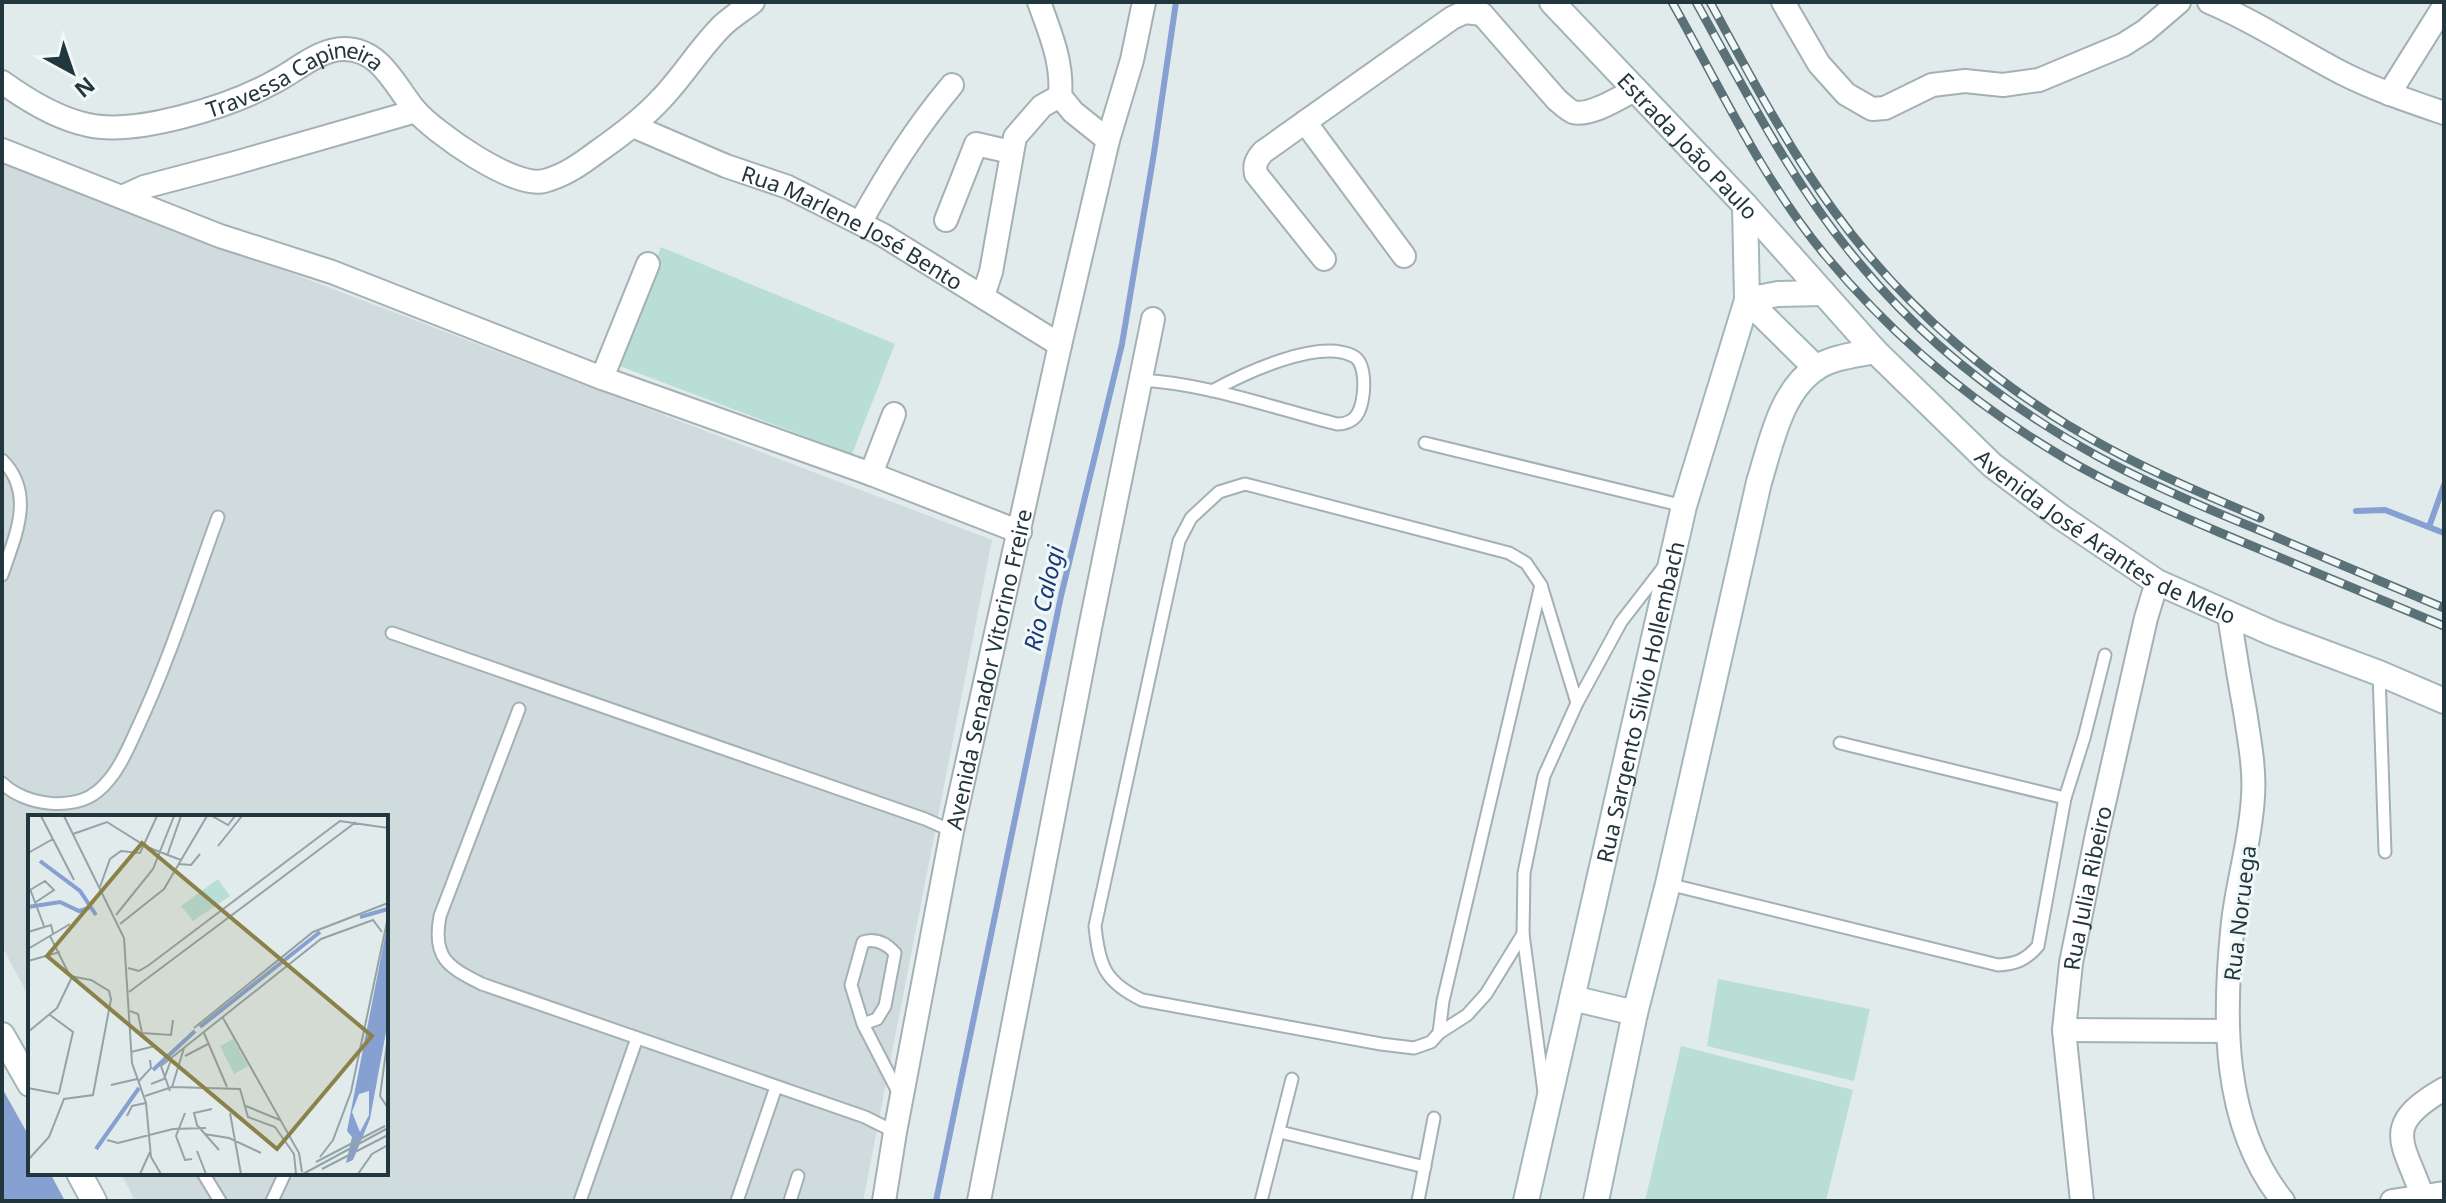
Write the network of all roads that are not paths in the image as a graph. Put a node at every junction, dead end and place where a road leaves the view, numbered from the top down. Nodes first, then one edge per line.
1 (753, 2) edge
2 (1039, 2) edge
3 (1144, 2) edge
4 (1552, 2) edge
5 (1783, 2) edge
6 (2179, 2) edge
7 (2209, 2) edge
8 (2444, 6) edge
9 (2, 82) edge
10 (952, 85) dead end
11 (1636, 89) junction
12 (2389, 94) junction
13 (1060, 96) junction
14 (416, 111) junction
15 (2444, 113) edge
16 (1305, 122) junction
17 (633, 126) junction
18 (1108, 140) junction
19 (2, 150) edge
20 (1011, 152) junction
21 (122, 197) junction
22 (1745, 205) junction
23 (946, 220) dead end
24 (860, 223) junction
25 (1404, 256) dead end
26 (1324, 259) dead end
27 (648, 264) dead end
28 (1823, 293) junction
29 (983, 296) junction
30 (1747, 300) junction
31 (1153, 319) dead end
32 (1060, 345) junction
33 (1875, 351) junction
34 (1816, 368) junction
35 (602, 378) junction
36 (1142, 380) junction
37 (1212, 391) junction
38 (894, 414) dead end
39 (1425, 443) dead end
40 (2, 460) edge
41 (871, 474) junction
42 (1684, 506) junction
43 (218, 517) dead end
44 (1020, 532) junction
45 (1672, 556) junction
46 (2, 575) edge
47 (2157, 582) junction
48 (1541, 585) junction
49 (2229, 615) junction
50 (392, 633) dead end
51 (2105, 655) dead end
52 (2379, 673) junction
53 (2444, 701) edge
54 (1577, 703) junction
55 (519, 709) dead end
56 (1840, 743) dead end
57 (2, 783) edge
58 (2065, 798) junction
59 (952, 831) junction
60 (2385, 852) dead end
61 (1668, 884) junction
62 (1523, 934) junction
63 (1572, 998) junction
64 (1635, 1013) junction
65 (863, 1024) junction
66 (2064, 1030) junction
67 (2227, 1031) junction
68 (1439, 1033) junction
69 (2, 1035) edge
70 (637, 1038) junction
71 (1292, 1079) dead end
72 (28, 1080) edge
73 (776, 1087) junction
74 (2444, 1089) edge
75 (901, 1098) junction
76 (1546, 1112) junction
77 (1434, 1118) dead end
78 (895, 1132) junction
79 (1280, 1132) junction
80 (1425, 1167) junction
81 (80, 1175) edge
82 (204, 1175) edge
83 (284, 1175) edge
84 (798, 1176) dead end
85 (2431, 1197) edge
86 (94, 1201) edge
87 (220, 1201) edge
88 (272, 1201) edge
89 (580, 1201) edge
90 (737, 1201) edge
91 (790, 1201) edge
92 (884, 1201) edge
93 (979, 1201) edge
94 (1261, 1201) edge
95 (1418, 1201) edge
96 (1526, 1201) edge
97 (1596, 1201) edge
98 (2082, 1201) edge
99 (2283, 1201) edge
100 (2392, 1201) edge

1 - 17 street, Travessa Capineira
2 - 13 street
3 - 18 street, Avenida Senador Vitorino Freire
4 - 11 main road, Estrada João Paulo
5 - 6 street
7 - 12 street
8 - 12 street
9 - 14 street, Travessa Capineira
10 - 24 street
11 - 16 street
11 - 22 main road, Estrada João Paulo
12 - 15 street
13 - 18 street
13 - 20 street
14 - 17 street, Travessa Capineira
14 - 21 street
16 - 25 street
16 - 26 street
17 - 24 street, Rua Marlene José Bento
18 - 32 street, Avenida Senador Vitorino Freire
19 - 21 street
20 - 23 street
20 - 29 street
21 - 35 street
22 - 28 main road, Estrada João Paulo
22 - 30 main road, Rua Sargento Silvio Hollembach
24 - 29 street, Rua Marlene José Bento
27 - 35 street
28 - 30 main road
28 - 33 main road, Avenida José Arantes de Melo
29 - 32 street, Rua Marlene José Bento
30 - 34 main road
30 - 42 main road, Rua Sargento Silvio Hollembach
31 - 36 street
32 - 44 street, Avenida Senador Vitorino Freire
33 - 34 main road
33 - 47 main road, Avenida José Arantes de Melo
34 - 61 main road
35 - 41 street
36 - 37 lane
36 - 93 street
37 - 37 lane
38 - 41 street
39 - 42 lane
40 - 46 lane
41 - 44 street
42 - 45 main road, Rua Sargento Silvio Hollembach
43 - 57 lane
44 - 59 street, Avenida Senador Vitorino Freire
45 - 54 lane
45 - 63 main road, Rua Sargento Silvio Hollembach
47 - 49 main road, Avenida José Arantes de Melo
47 - 66 street, Rua Julia Ribeiro
48 - 54 lane
48 - 68 lane
48 - 68 lane
49 - 52 main road, Avenida José Arantes de Melo
49 - 67 street, Rua Noruega
50 - 59 lane
51 - 58 lane
52 - 53 main road, Avenida José Arantes de Melo
52 - 60 lane
54 - 62 lane
55 - 70 lane
56 - 58 lane
58 - 61 lane
59 - 75 street, Avenida Senador Vitorino Freire
61 - 64 main road
62 - 68 lane
62 - 76 lane
63 - 64 main road
63 - 76 main road, Rua Sargento Silvio Hollembach
64 - 97 main road
65 - 65 lane
65 - 75 lane
66 - 67 street
66 - 98 street, Rua Julia Ribeiro
67 - 99 street, Rua Noruega
69 - 72 main road
70 - 73 lane
70 - 89 lane
71 - 79 lane
73 - 78 lane
73 - 90 lane
74 - 85 street
75 - 78 street, Avenida Senador Vitorino Freire
76 - 96 main road, Rua Sargento Silvio Hollembach
77 - 80 lane
78 - 92 street, Avenida Senador Vitorino Freire
79 - 80 lane
79 - 94 lane
80 - 95 lane
81 - 86 main road
82 - 87 lane
83 - 88 lane
84 - 91 lane
85 - 100 street

